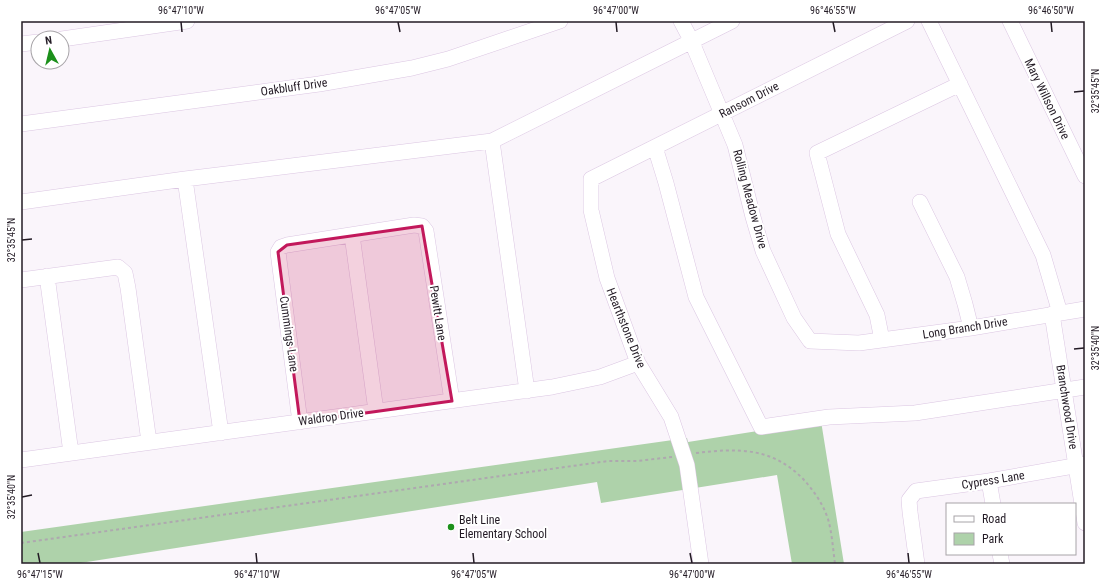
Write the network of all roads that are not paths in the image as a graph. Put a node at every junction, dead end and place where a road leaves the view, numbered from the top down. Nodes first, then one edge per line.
1 (187, 21) edge
2 (560, 21) edge
3 (681, 21) edge
4 (732, 21) edge
5 (907, 21) edge
6 (929, 21) edge
7 (1010, 21) edge
8 (70, 38) edge
9 (691, 40) junction
10 (960, 84) junction
11 (722, 114) junction
12 (21, 124) edge
13 (492, 141) junction
14 (655, 147) junction
15 (1085, 176) edge
16 (185, 179) junction
17 (591, 179) joint
18 (21, 202) edge
19 (920, 202) dead end
20 (352, 234) junction
21 (47, 276) junction
22 (21, 280) edge
23 (1085, 309) edge
24 (1056, 313) junction
25 (970, 328) junction
26 (882, 340) junction
27 (845, 342) joint
28 (638, 364) junction
29 (1085, 387) edge
30 (527, 390) junction
31 (1064, 390) junction
32 (452, 401) junction
33 (376, 411) junction
34 (300, 422) junction
35 (220, 432) junction
36 (150, 442) junction
37 (70, 453) junction
38 (21, 460) edge
39 (1080, 465) edge
40 (990, 481) junction
41 (993, 503) edge
42 (1085, 523) edge
43 (701, 564) edge
44 (917, 564) edge

1 - 8 street
2 - 12 street, Oakbluff Drive
3 - 9 street, Rolling Meadow Drive
4 - 9 street
5 - 11 street, Ransom Drive
6 - 10 street, Branchwood Drive
7 - 15 street, Mary Willson Drive
9 - 11 street, Rolling Meadow Drive
9 - 13 street
10 - 24 street, Branchwood Drive
10 - 26 street
11 - 14 street, Ransom Drive
11 - 27 street, Rolling Meadow Drive
13 - 16 street
13 - 30 street
14 - 17 street, Ransom Drive
14 - 31 street
16 - 18 street
16 - 35 street
17 - 28 street, Hearthstone Drive
19 - 25 street
20 - 32 street, Pewitt Lane
20 - 33 street
20 - 34 street, Cummings Lane
21 - 22 street
21 - 36 street
21 - 37 street
23 - 24 street, Long Branch Drive
24 - 25 street, Long Branch Drive
24 - 31 street, Branchwood Drive
25 - 26 street, Long Branch Drive
26 - 27 street, Long Branch Drive
28 - 30 street, Waldrop Drive
28 - 43 street, Hearthstone Drive
29 - 31 street
30 - 32 street, Waldrop Drive
31 - 39 street, Branchwood Drive
32 - 33 street, Waldrop Drive
33 - 34 street, Waldrop Drive
34 - 35 street, Waldrop Drive
35 - 36 street, Waldrop Drive
36 - 37 street, Waldrop Drive
37 - 38 street, Waldrop Drive
39 - 40 street, Cypress Lane
39 - 42 street, Branchwood Drive
40 - 41 street
40 - 44 street, Cypress Lane

